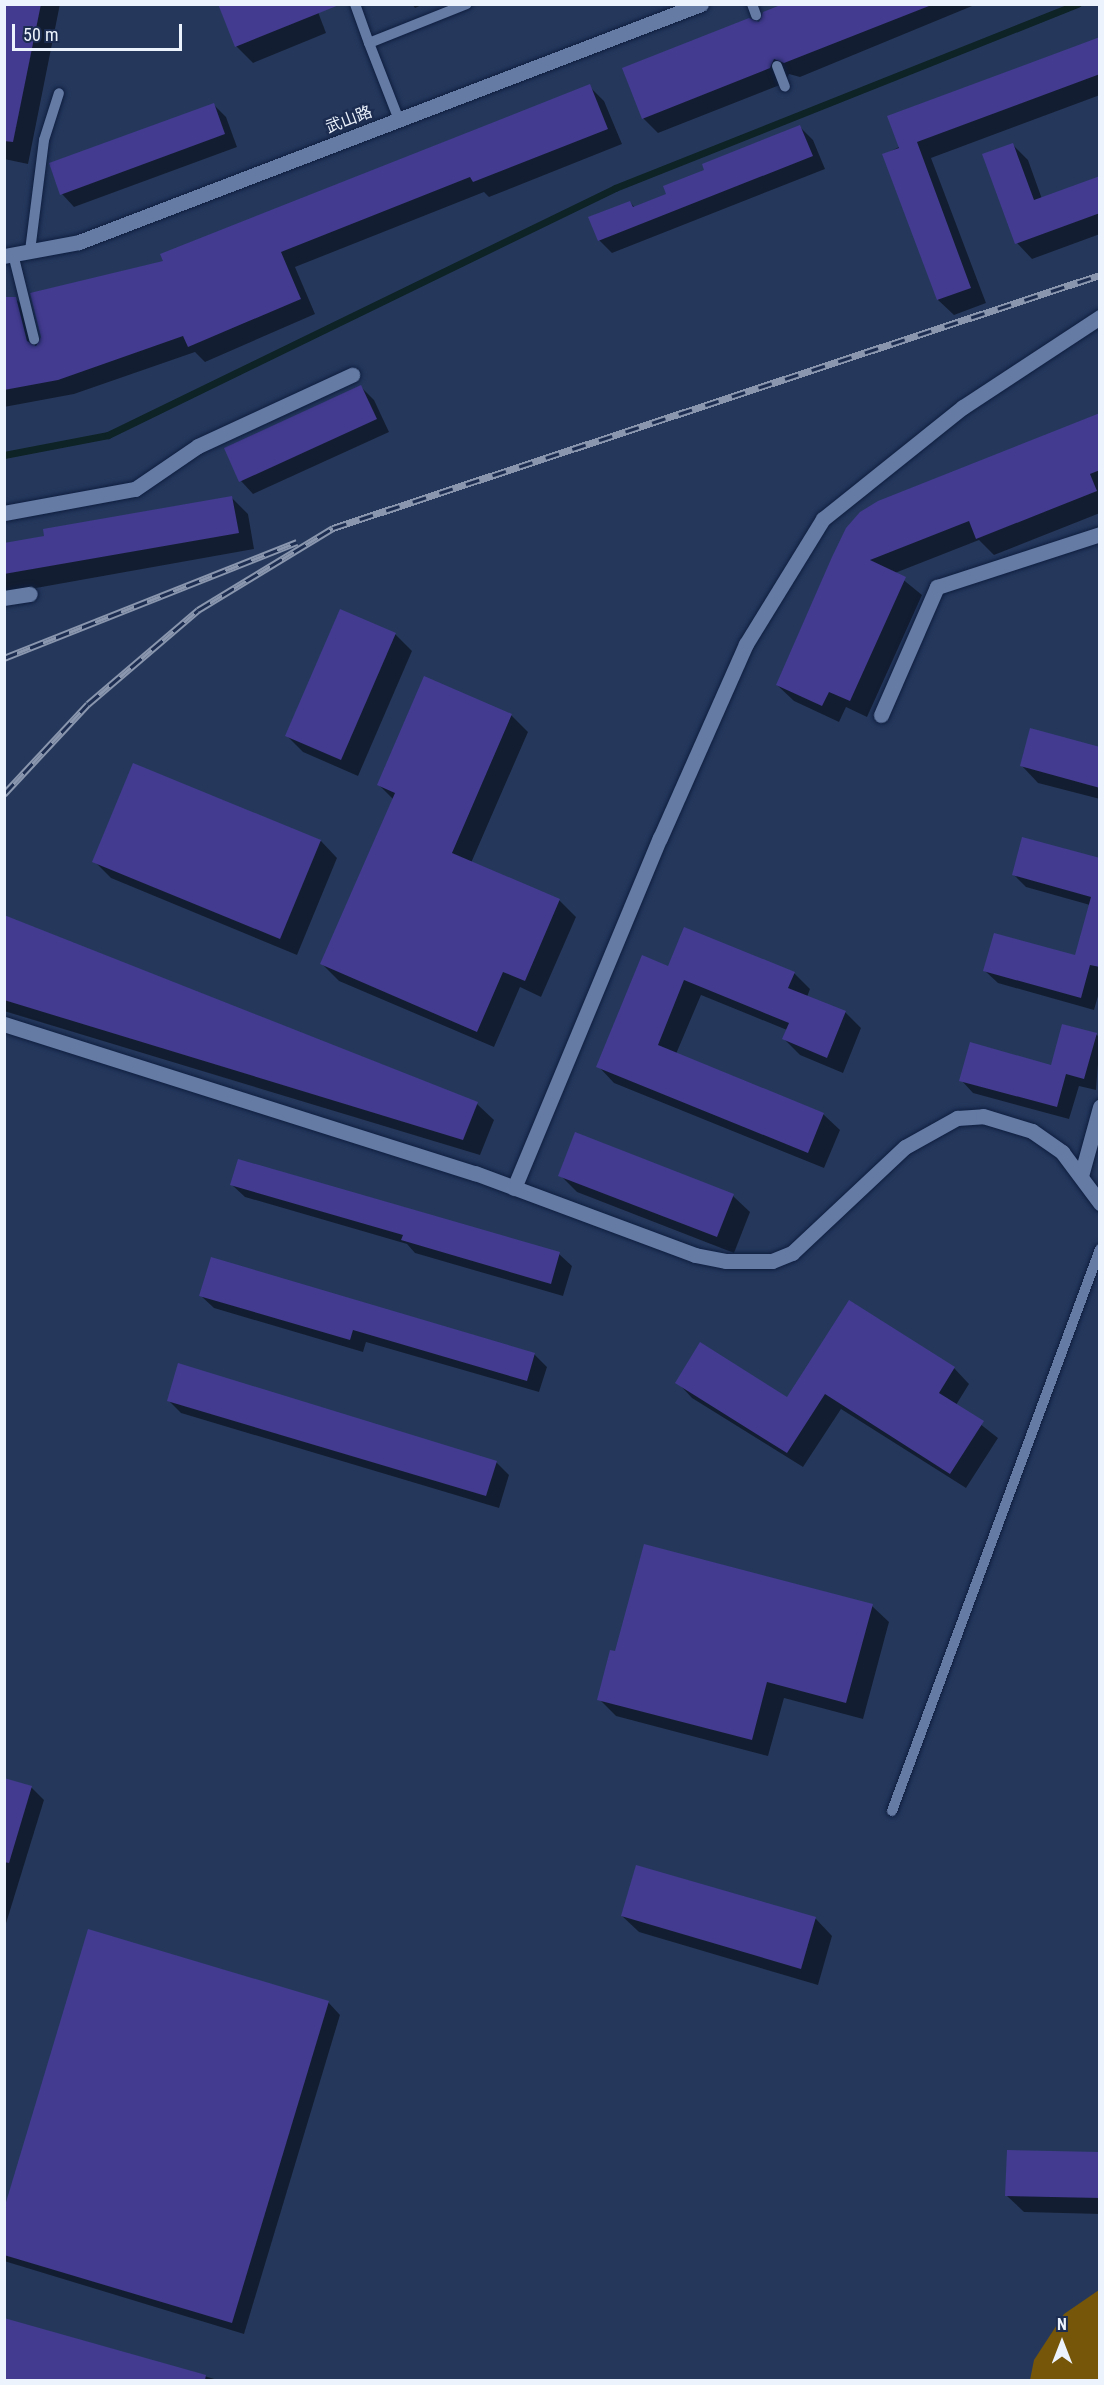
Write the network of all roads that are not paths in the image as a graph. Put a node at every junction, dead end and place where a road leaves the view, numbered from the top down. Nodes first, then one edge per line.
1 (355, 4) edge
2 (467, 4) edge
3 (701, 4) edge
4 (369, 43) junction
5 (777, 66) dead end
6 (785, 87) dead end
7 (59, 93) dead end
8 (399, 120) junction
9 (30, 251) junction
10 (9, 255) edge
11 (1100, 317) edge
12 (34, 339) dead end
13 (352, 375) dead end
14 (4, 513) edge
15 (1100, 534) edge
16 (30, 594) dead end
17 (4, 598) edge
18 (881, 715) dead end
19 (4, 1024) edge
20 (1100, 1107) edge
21 (1081, 1176) junction
22 (514, 1188) junction
23 (1100, 1203) edge
24 (1100, 1249) edge
25 (892, 1811) dead end

1 - 4 lane
2 - 4 lane
3 - 8 street, 武山路
4 - 8 lane
5 - 6 lane
7 - 9 lane
8 - 9 street, 武山路
9 - 10 street, 武山路
10 - 12 lane
11 - 22 street
13 - 14 street
15 - 18 street
16 - 17 street
19 - 22 street
20 - 21 street
21 - 22 street
21 - 23 street
24 - 25 lane

